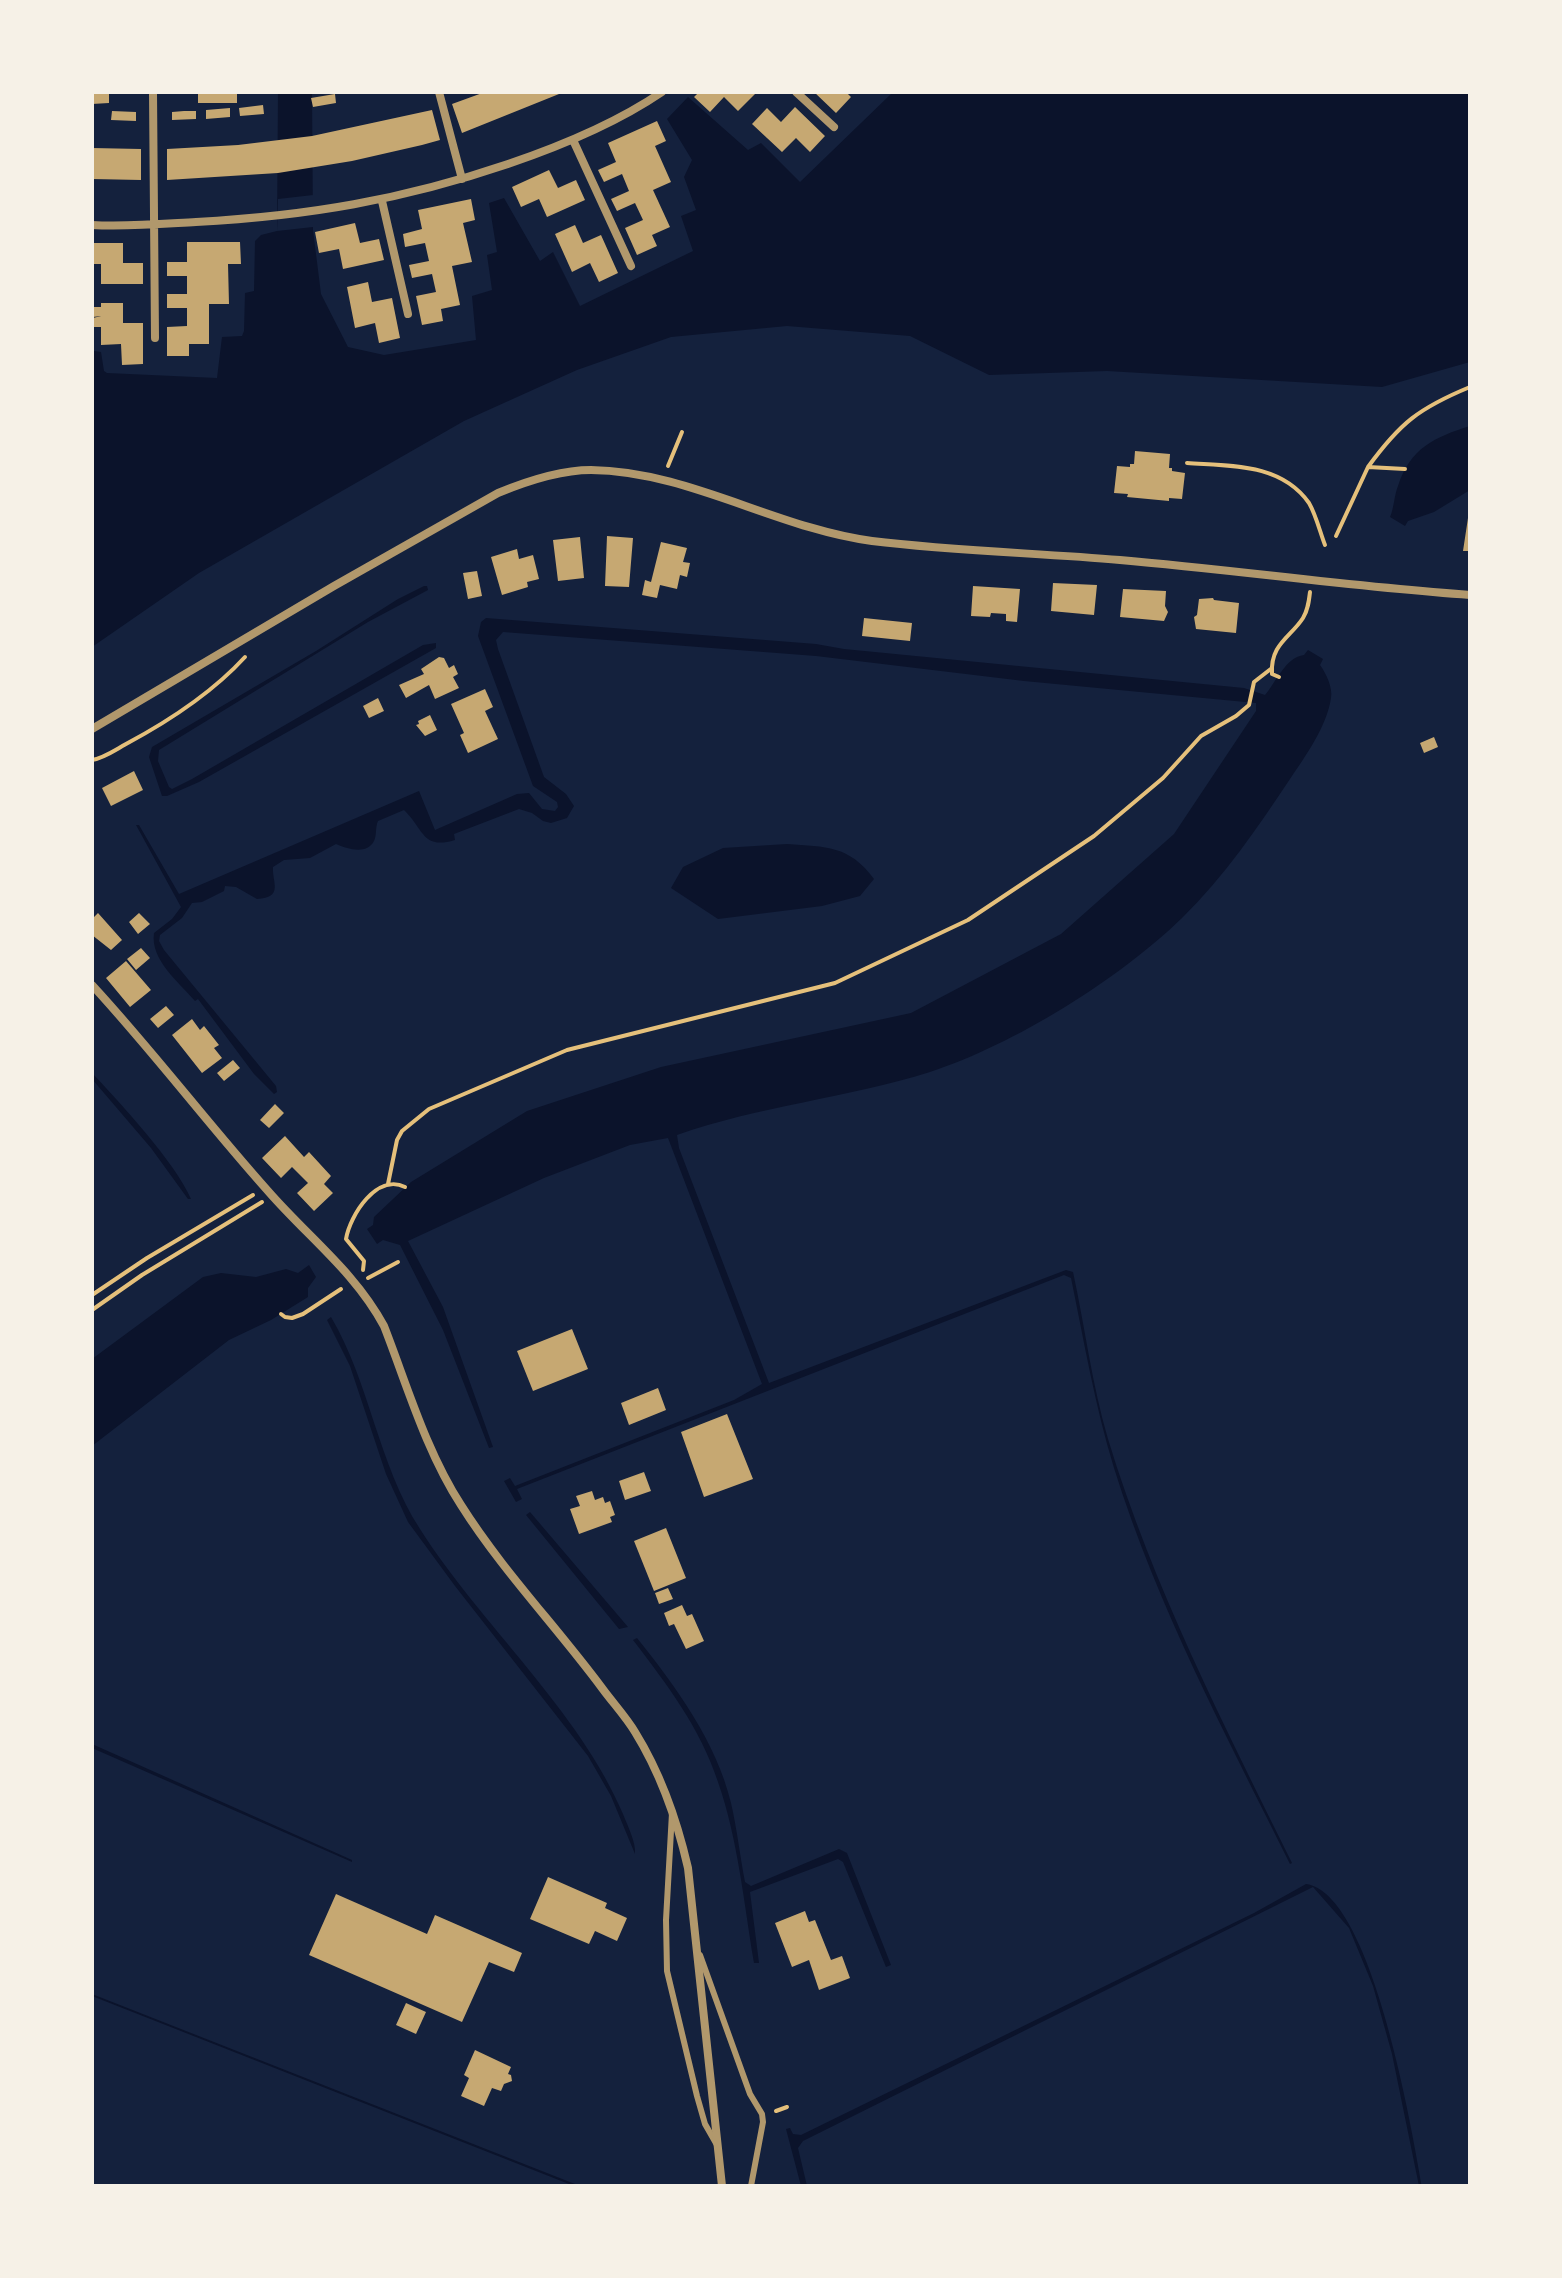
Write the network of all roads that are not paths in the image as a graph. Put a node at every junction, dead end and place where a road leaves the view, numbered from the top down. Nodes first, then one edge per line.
1 (153, 92) edge
2 (439, 92) edge
3 (662, 92) edge
4 (796, 92) edge
5 (834, 127) dead end
6 (573, 140) junction
7 (462, 179) junction
8 (382, 201) junction
9 (155, 224) junction
10 (92, 225) edge
11 (631, 266) dead end
12 (408, 314) dead end
13 (155, 338) dead end
14 (1470, 595) edge
15 (92, 729) edge
16 (92, 985) edge
17 (672, 1809) junction
18 (699, 1953) junction
19 (719, 2149) junction
20 (722, 2186) edge
21 (751, 2186) edge

1 - 9 street
2 - 7 street
3 - 6 street
4 - 5 street
6 - 7 street
6 - 11 street
7 - 8 street
8 - 9 street
8 - 12 street
9 - 10 street
9 - 13 street
14 - 15 street
16 - 17 street
17 - 18 street
17 - 19 lane
18 - 19 street
18 - 21 lane
19 - 20 street

